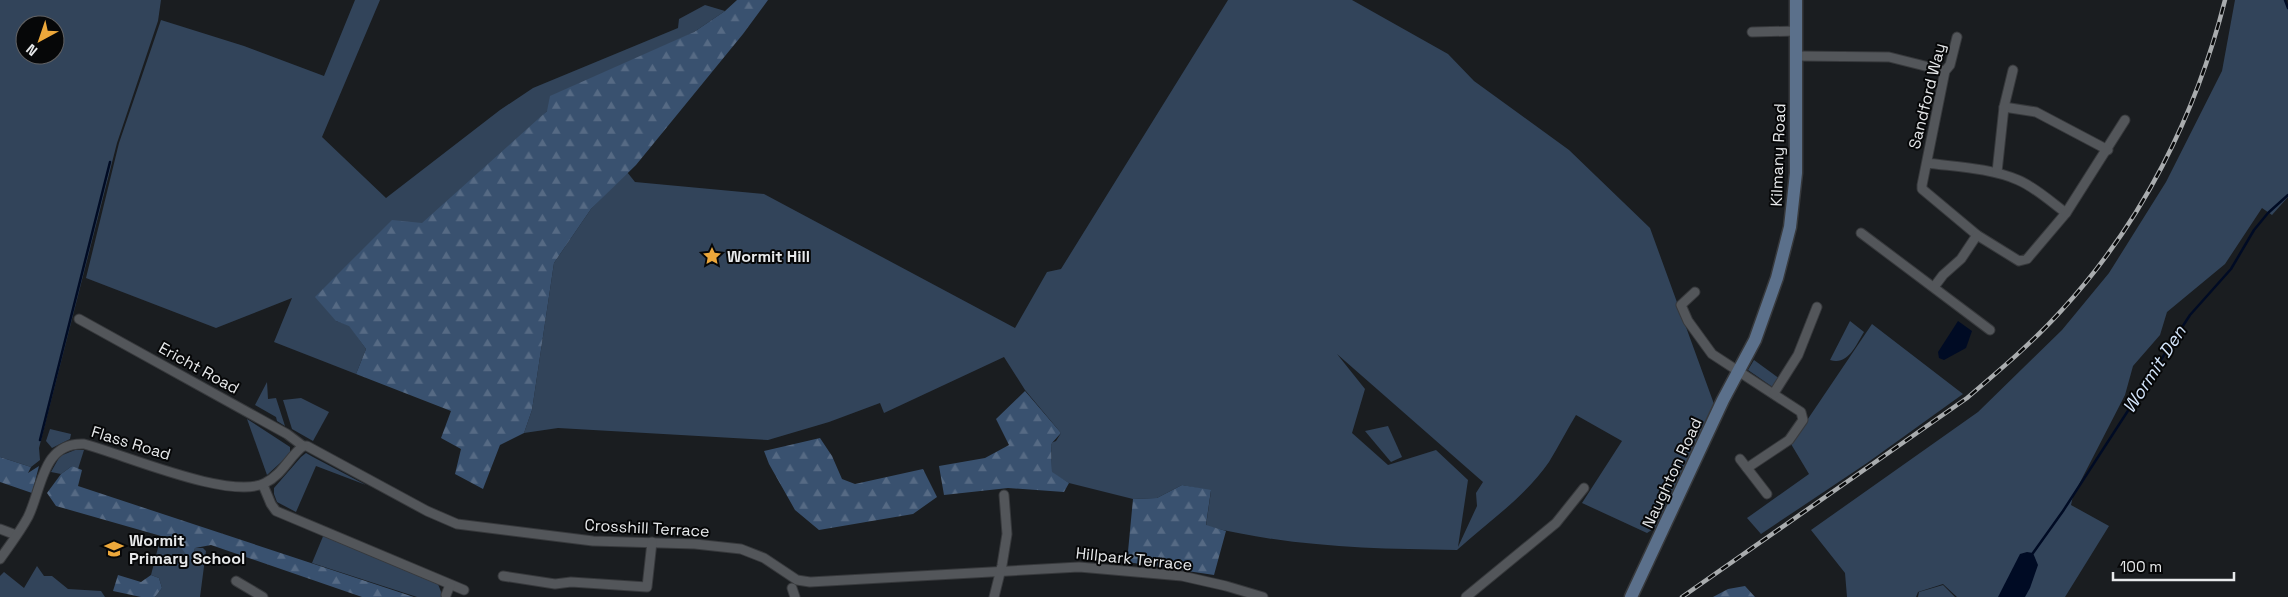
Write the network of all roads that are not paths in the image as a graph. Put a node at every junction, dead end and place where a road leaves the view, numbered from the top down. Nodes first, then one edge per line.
1 (1796, 0) edge
2 (1796, 31) junction
3 (1752, 32) dead end
4 (1957, 37) dead end
5 (1796, 56) junction
6 (2013, 70) dead end
7 (1945, 71) junction
8 (2004, 107) junction
9 (2126, 120) dead end
10 (2108, 150) junction
11 (1927, 163) junction
12 (1997, 172) junction
13 (2066, 213) junction
14 (1862, 233) dead end
15 (1977, 235) junction
16 (1934, 287) junction
17 (1695, 292) dead end
18 (1817, 307) dead end
19 (80, 319) dead end
20 (1990, 330) dead end
21 (1740, 366) junction
22 (1774, 393) junction
23 (303, 446) junction
24 (1740, 459) dead end
25 (1747, 468) junction
26 (263, 485) junction
27 (1584, 488) dead end
28 (1767, 494) dead end
29 (1004, 495) dead end
30 (0, 529) edge
31 (16, 535) junction
32 (652, 542) junction
33 (0, 560) edge
34 (1000, 572) junction
35 (503, 576) dead end
36 (236, 581) dead end
37 (450, 585) junction
38 (464, 590) dead end
39 (446, 595) dead end
40 (263, 597) edge
41 (994, 597) edge
42 (1263, 597) edge
43 (1466, 597) edge
44 (1631, 597) edge

1 - 2 main road, Kilmany Road
2 - 3 street
2 - 5 main road, Kilmany Road
4 - 7 street, Sandford Way
5 - 7 street
5 - 21 main road, Kilmany Road
6 - 8 street
7 - 11 street, Sandford Way
8 - 10 street
8 - 12 street
9 - 10 street
10 - 13 street
11 - 12 street
11 - 15 street, Sandford Way
12 - 13 street
13 - 15 street
14 - 16 street
15 - 16 street
16 - 20 street
17 - 21 street
18 - 22 street
19 - 23 street, Ericht Road
21 - 22 street
21 - 44 main road, Naughton Road
22 - 25 street
23 - 26 street
23 - 32 street, Crosshill Terrace
24 - 25 street
25 - 28 street
26 - 31 street, Flass Road
26 - 37 street
27 - 43 street
29 - 34 street
30 - 31 street
31 - 33 street, Flass Road
32 - 34 street, Crosshill Terrace
32 - 35 street
34 - 41 street
34 - 42 street, Hillpark Terrace
36 - 40 street
37 - 38 street
37 - 39 street

